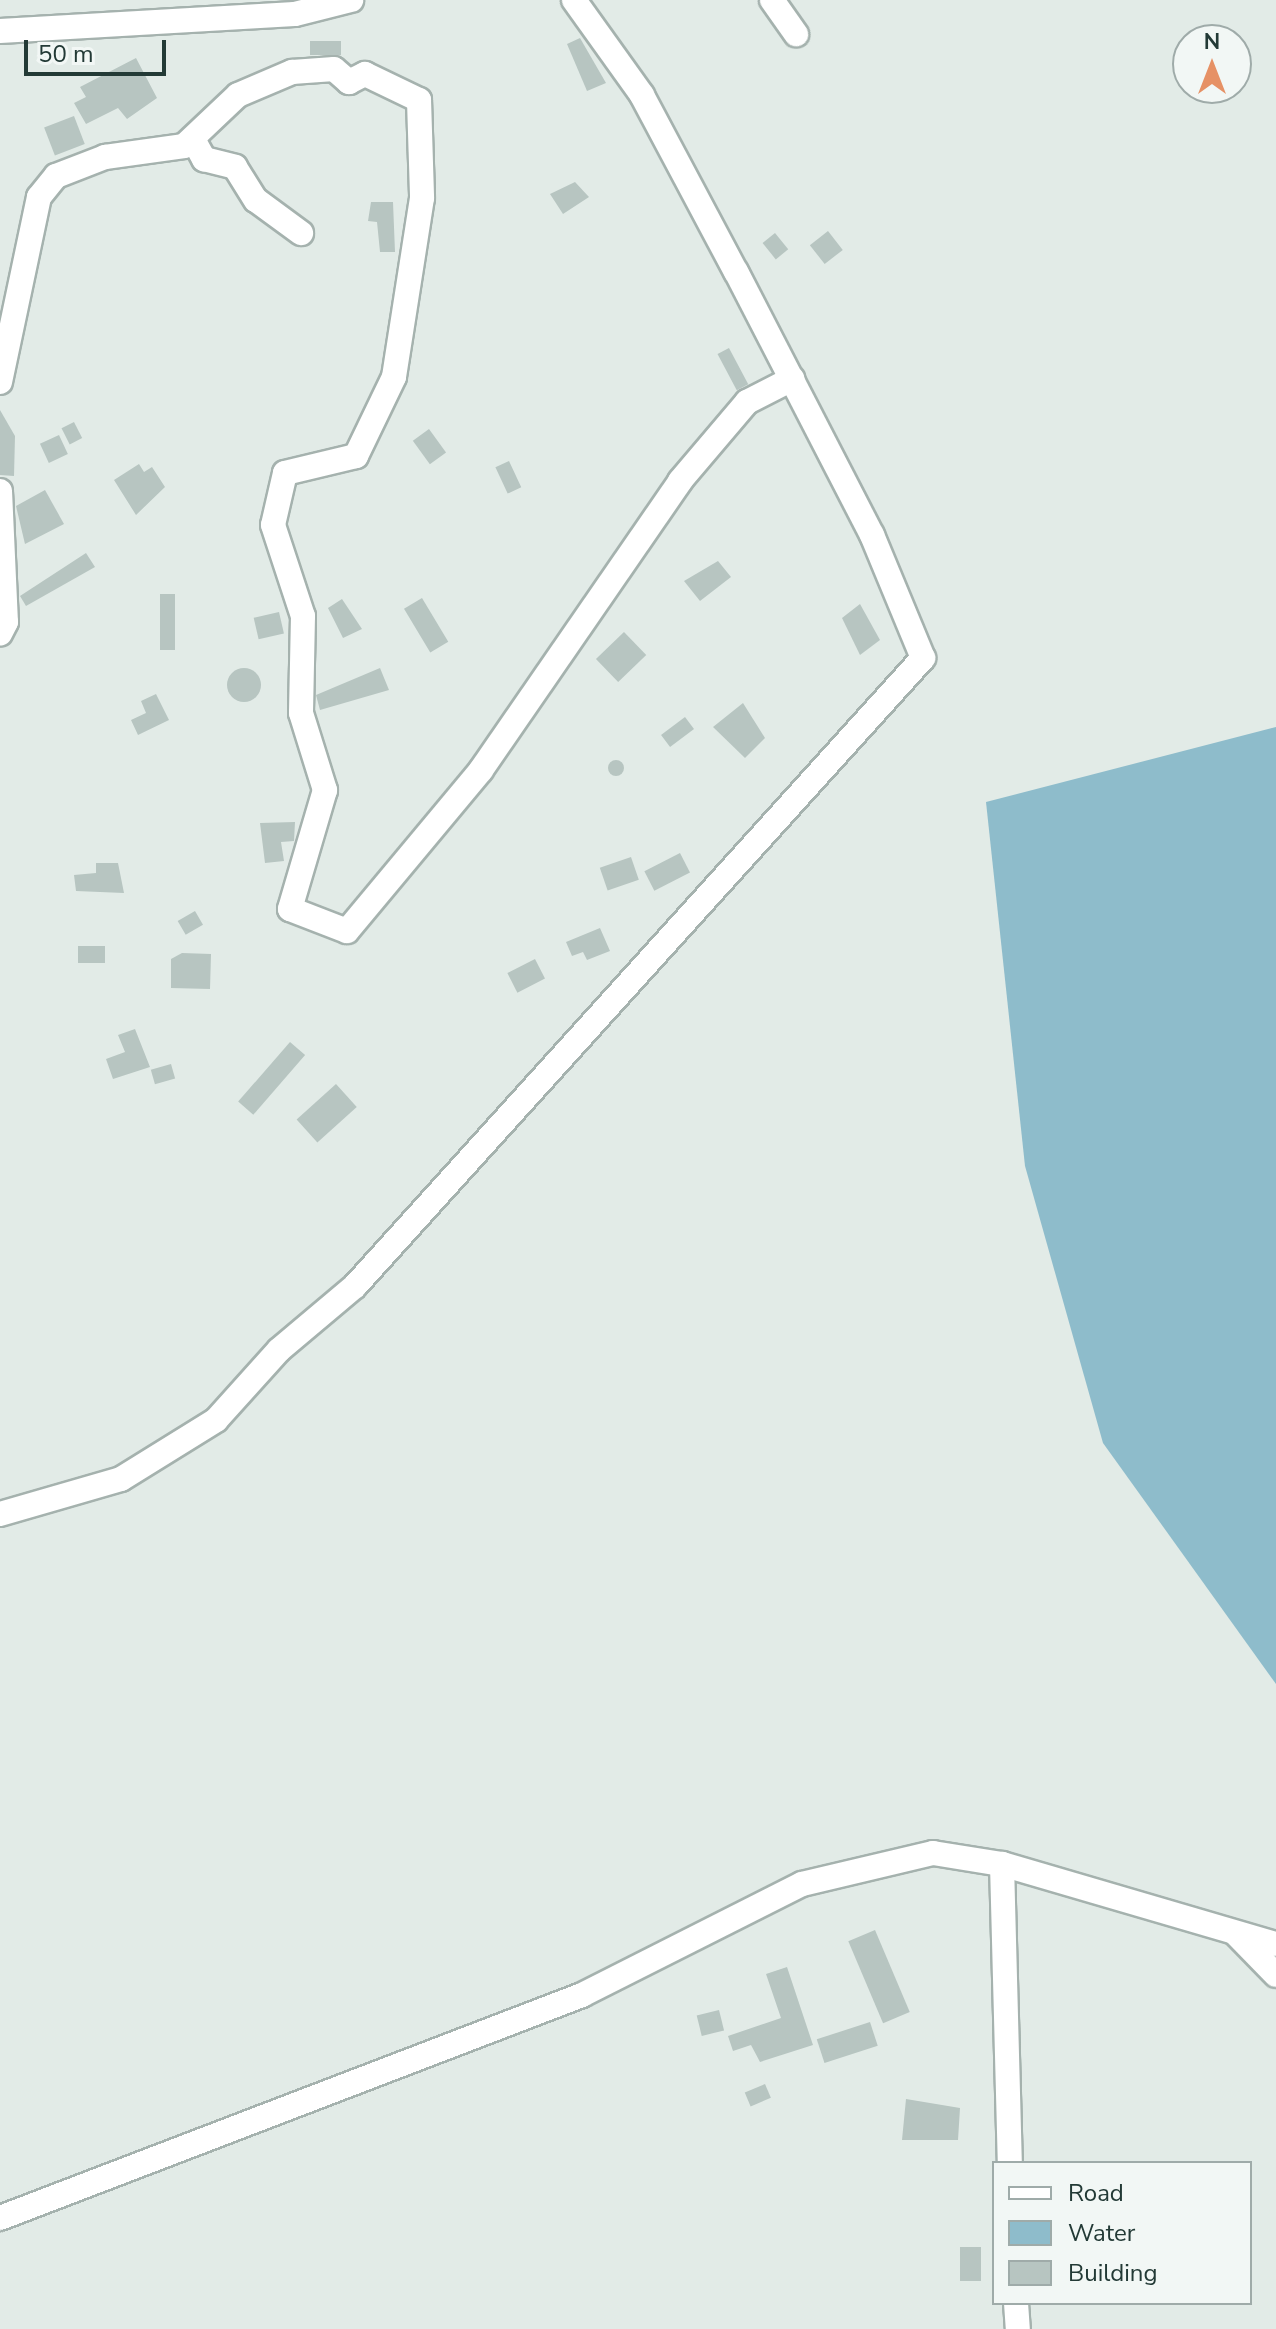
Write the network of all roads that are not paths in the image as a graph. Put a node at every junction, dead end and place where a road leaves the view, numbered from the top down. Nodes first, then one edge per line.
1 (351, 0) edge
2 (574, 0) edge
3 (772, 0) edge
4 (0, 31) edge
5 (796, 34) dead end
6 (194, 141) junction
7 (301, 233) dead end
8 (792, 379) junction
9 (0, 382) edge
10 (0, 491) edge
11 (0, 634) edge
12 (0, 1514) edge
13 (1002, 1864) junction
14 (1235, 1932) junction
15 (1276, 1944) edge
16 (1276, 1975) edge
17 (1010, 2161) edge
18 (0, 2218) edge
19 (1016, 2305) edge
20 (1018, 2329) edge

1 - 4 street
2 - 8 street
3 - 5 street
6 - 7 street
6 - 8 street
6 - 9 street
8 - 12 street
10 - 11 street
13 - 14 street
13 - 17 street
13 - 18 street
14 - 15 street
14 - 16 street
19 - 20 street

